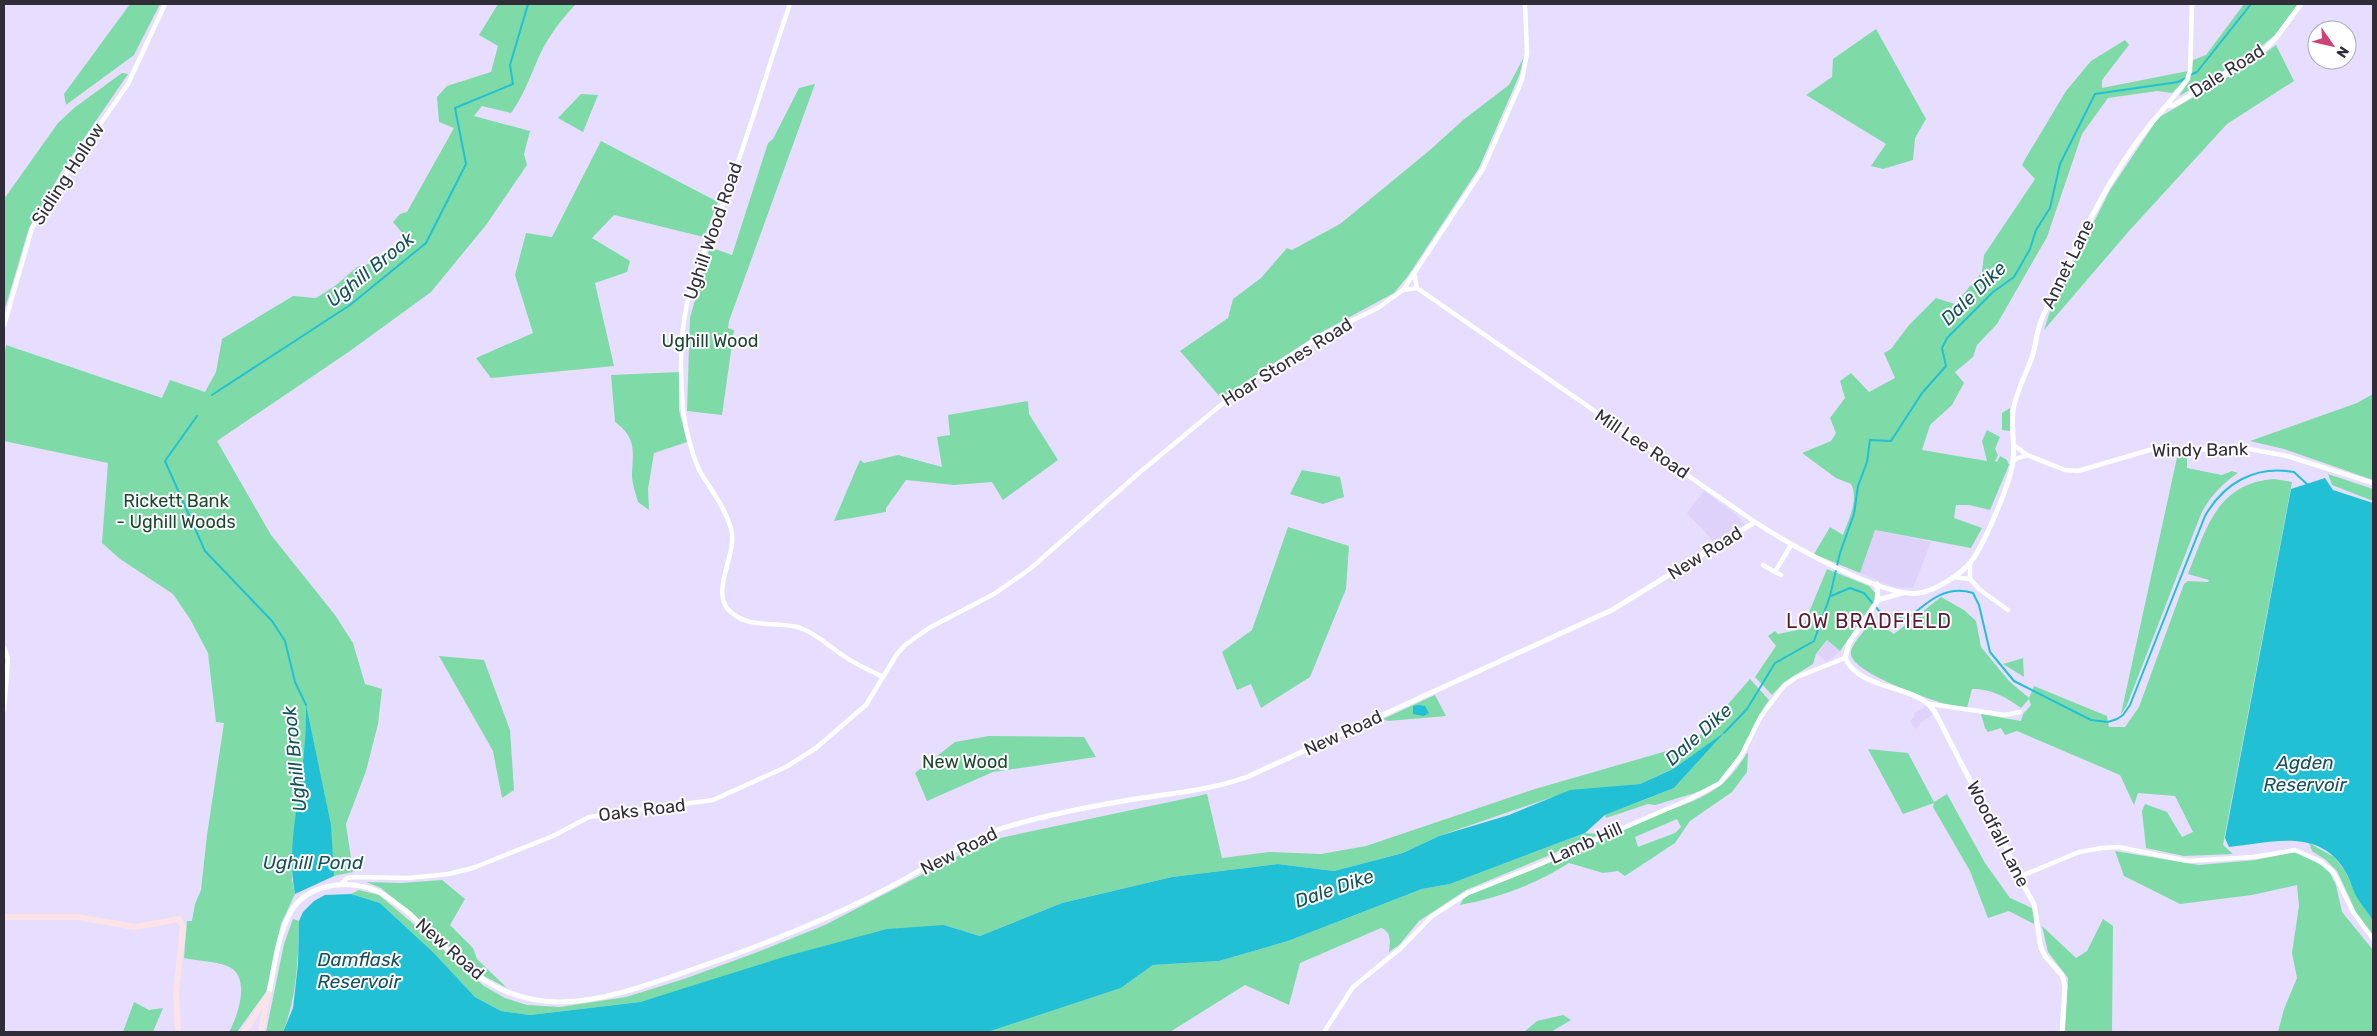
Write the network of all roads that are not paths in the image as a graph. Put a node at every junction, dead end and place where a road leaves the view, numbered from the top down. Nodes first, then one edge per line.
1 (165, 4) edge
2 (790, 4) edge
3 (1526, 4) edge
4 (2192, 4) edge
5 (2301, 4) edge
6 (2166, 106) junction
7 (1414, 273) junction
8 (1417, 288) junction
9 (1403, 290) junction
10 (4, 326) edge
11 (2014, 443) junction
12 (2027, 455) junction
13 (2013, 460) junction
14 (2373, 483) edge
15 (1756, 522) junction
16 (1791, 545) junction
17 (1970, 562) junction
18 (1763, 565) dead end
19 (1775, 572) junction
20 (1781, 575) dead end
21 (1953, 576) junction
22 (1970, 579) junction
23 (1877, 584) junction
24 (1902, 593) junction
25 (1878, 601) junction
26 (2008, 610) dead end
27 (4, 647) edge
28 (1845, 658) junction
29 (883, 677) junction
30 (1930, 704) junction
31 (4, 710) edge
32 (2020, 712) dead end
33 (2019, 878) junction
34 (341, 884) junction
35 (4, 917) edge
36 (2373, 939) edge
37 (269, 994) junction
38 (178, 1032) edge
39 (244, 1032) edge
40 (261, 1032) edge
41 (1324, 1032) edge
42 (2062, 1032) edge

1 - 10 street, Sidling Hollow
2 - 29 street, Ughill Wood Road
3 - 7 street, Hoar Stones Road
4 - 6 street
5 - 6 street, Dale Road
6 - 11 street, Annet Lane
7 - 8 street
7 - 9 street, Hoar Stones Road
8 - 9 street
8 - 15 street, Mill Lee Road
9 - 29 street, Hoar Stones Road
11 - 12 street, Windy Bank
11 - 13 street, Annet Lane
12 - 13 street
12 - 14 street, Windy Bank
13 - 17 street, Annet Lane
15 - 16 street, Mill Lee Road
15 - 34 street, New Road
16 - 19 street
16 - 23 street, Mill Lee Road
17 - 21 street
17 - 22 street
18 - 19 street
19 - 20 street
21 - 22 street
21 - 24 street
22 - 26 street
23 - 24 street, Mill Lee Road
23 - 25 street
24 - 25 street
25 - 28 street
27 - 31 street
28 - 30 street
28 - 41 street, Lamb Hill
29 - 34 street, Oaks Road
30 - 32 street
30 - 33 street, Woodfall Lane
33 - 36 street
33 - 42 street, Woodfall Lane
34 - 37 street, New Road
35 - 38 main road
37 - 39 main road
37 - 40 main road, New Road

